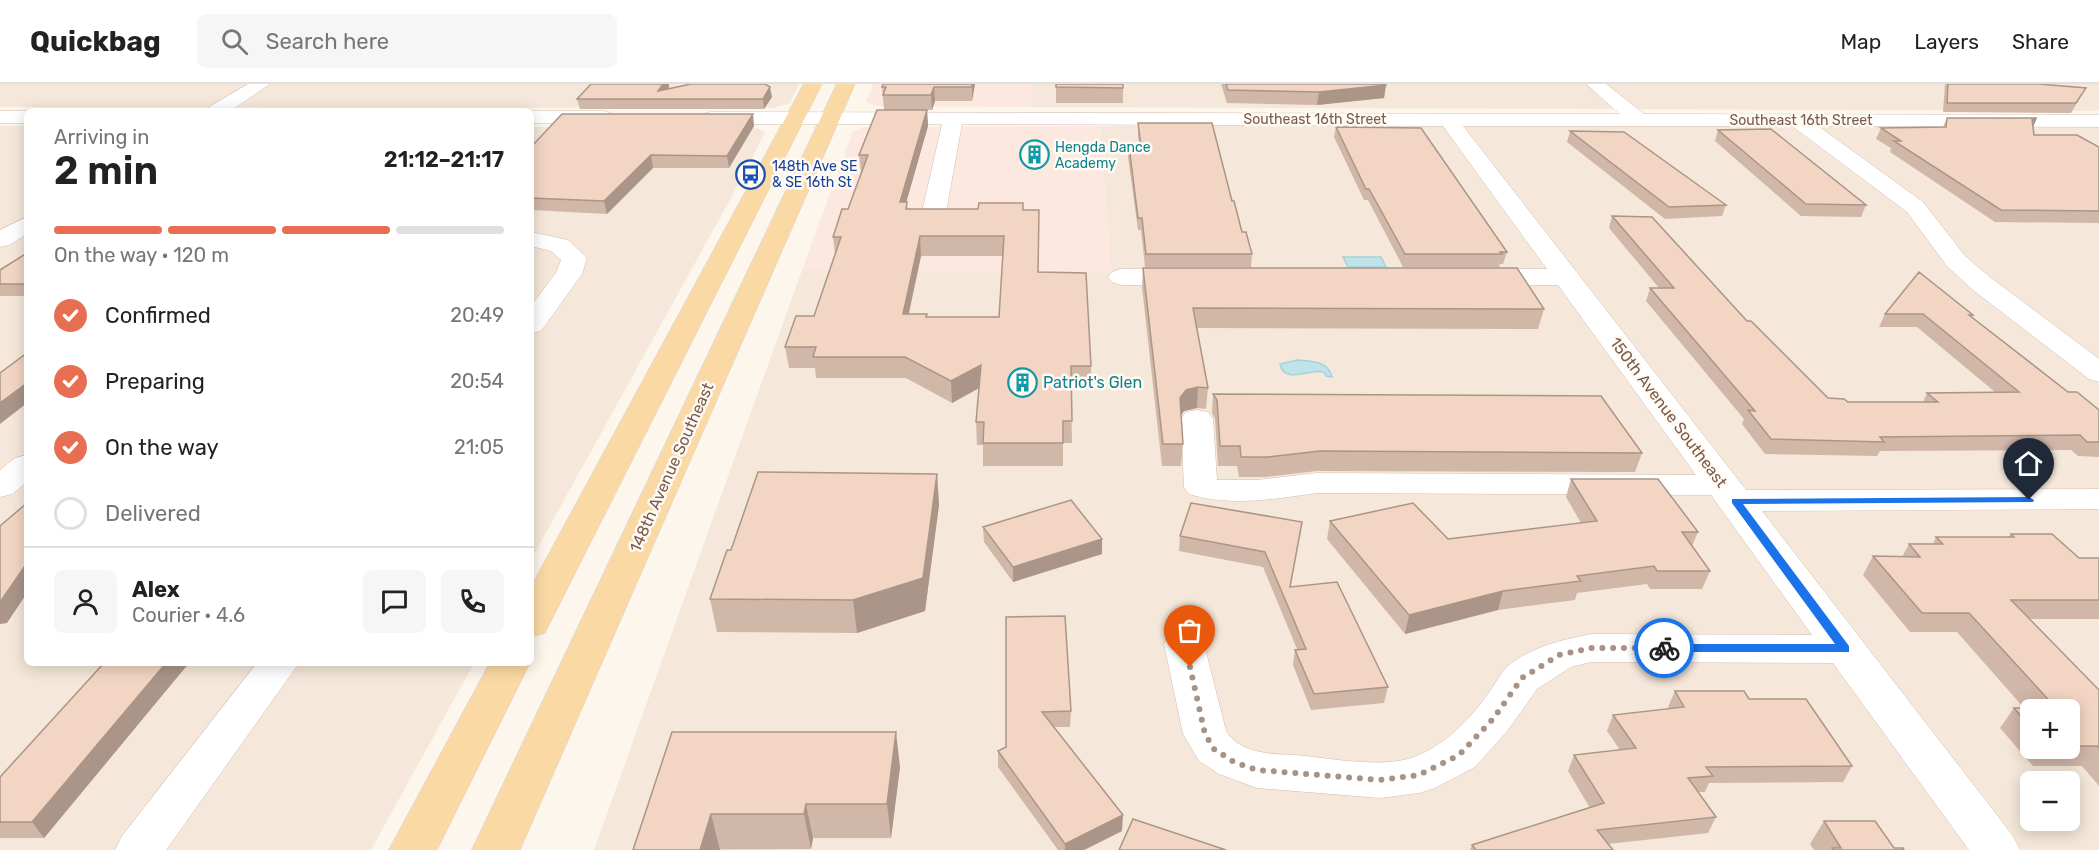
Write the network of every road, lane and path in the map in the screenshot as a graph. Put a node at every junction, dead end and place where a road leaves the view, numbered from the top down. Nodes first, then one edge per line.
1 (261, 84) edge
2 (813, 84) edge
3 (846, 84) edge
4 (1595, 84) edge
5 (221, 108) edge
6 (0, 117) edge
7 (24, 117) edge
8 (534, 117) edge
9 (620, 117) edge
10 (692, 117) edge
11 (794, 118) junction
12 (830, 118) junction
13 (953, 118) junction
14 (1448, 119) junction
15 (1638, 119) junction
16 (1796, 120) junction
17 (2077, 121) junction
18 (2099, 122) edge
19 (2099, 132) edge
20 (934, 212) edge
21 (24, 226) edge
22 (0, 240) edge
23 (534, 240) edge
24 (1121, 276) dead end
25 (1212, 277) edge
26 (1452, 277) edge
27 (1568, 277) junction
28 (534, 321) edge
29 (2099, 373) edge
30 (1197, 419) dead end
31 (24, 467) edge
32 (0, 487) edge
33 (1730, 493) junction
34 (2099, 500) edge
35 (534, 617) edge
36 (1184, 644) dead end
37 (1845, 649) junction
38 (277, 666) edge
39 (508, 666) edge
40 (139, 850) edge
41 (413, 850) edge
42 (496, 850) edge
43 (1996, 850) edge

1 - 5 street
2 - 11 main road
3 - 12 main road, 148th Avenue Southeast
4 - 15 street
6 - 7 street
8 - 9 street
10 - 11 street, Southeast 16th Street
11 - 12 street, Southeast 16th Street
11 - 35 main road
12 - 13 street, Southeast 16th Street
12 - 42 main road, 148th Avenue Southeast
13 - 14 street, Southeast 16th Street
13 - 20 street
14 - 15 street, Southeast 16th Street
14 - 27 street, 150th Avenue Southeast
15 - 16 street, Southeast 16th Street
16 - 17 street, Southeast 16th Street
16 - 29 street
17 - 18 street, Southeast 16th Street
17 - 19 street
21 - 22 street
23 - 28 street
24 - 25 street
26 - 27 street
27 - 33 street, 150th Avenue Southeast
30 - 33 street
31 - 32 street
33 - 34 street
33 - 37 street, 150th Avenue Southeast
36 - 37 street
37 - 43 street, 150th Avenue Southeast
38 - 40 street
39 - 41 main road

